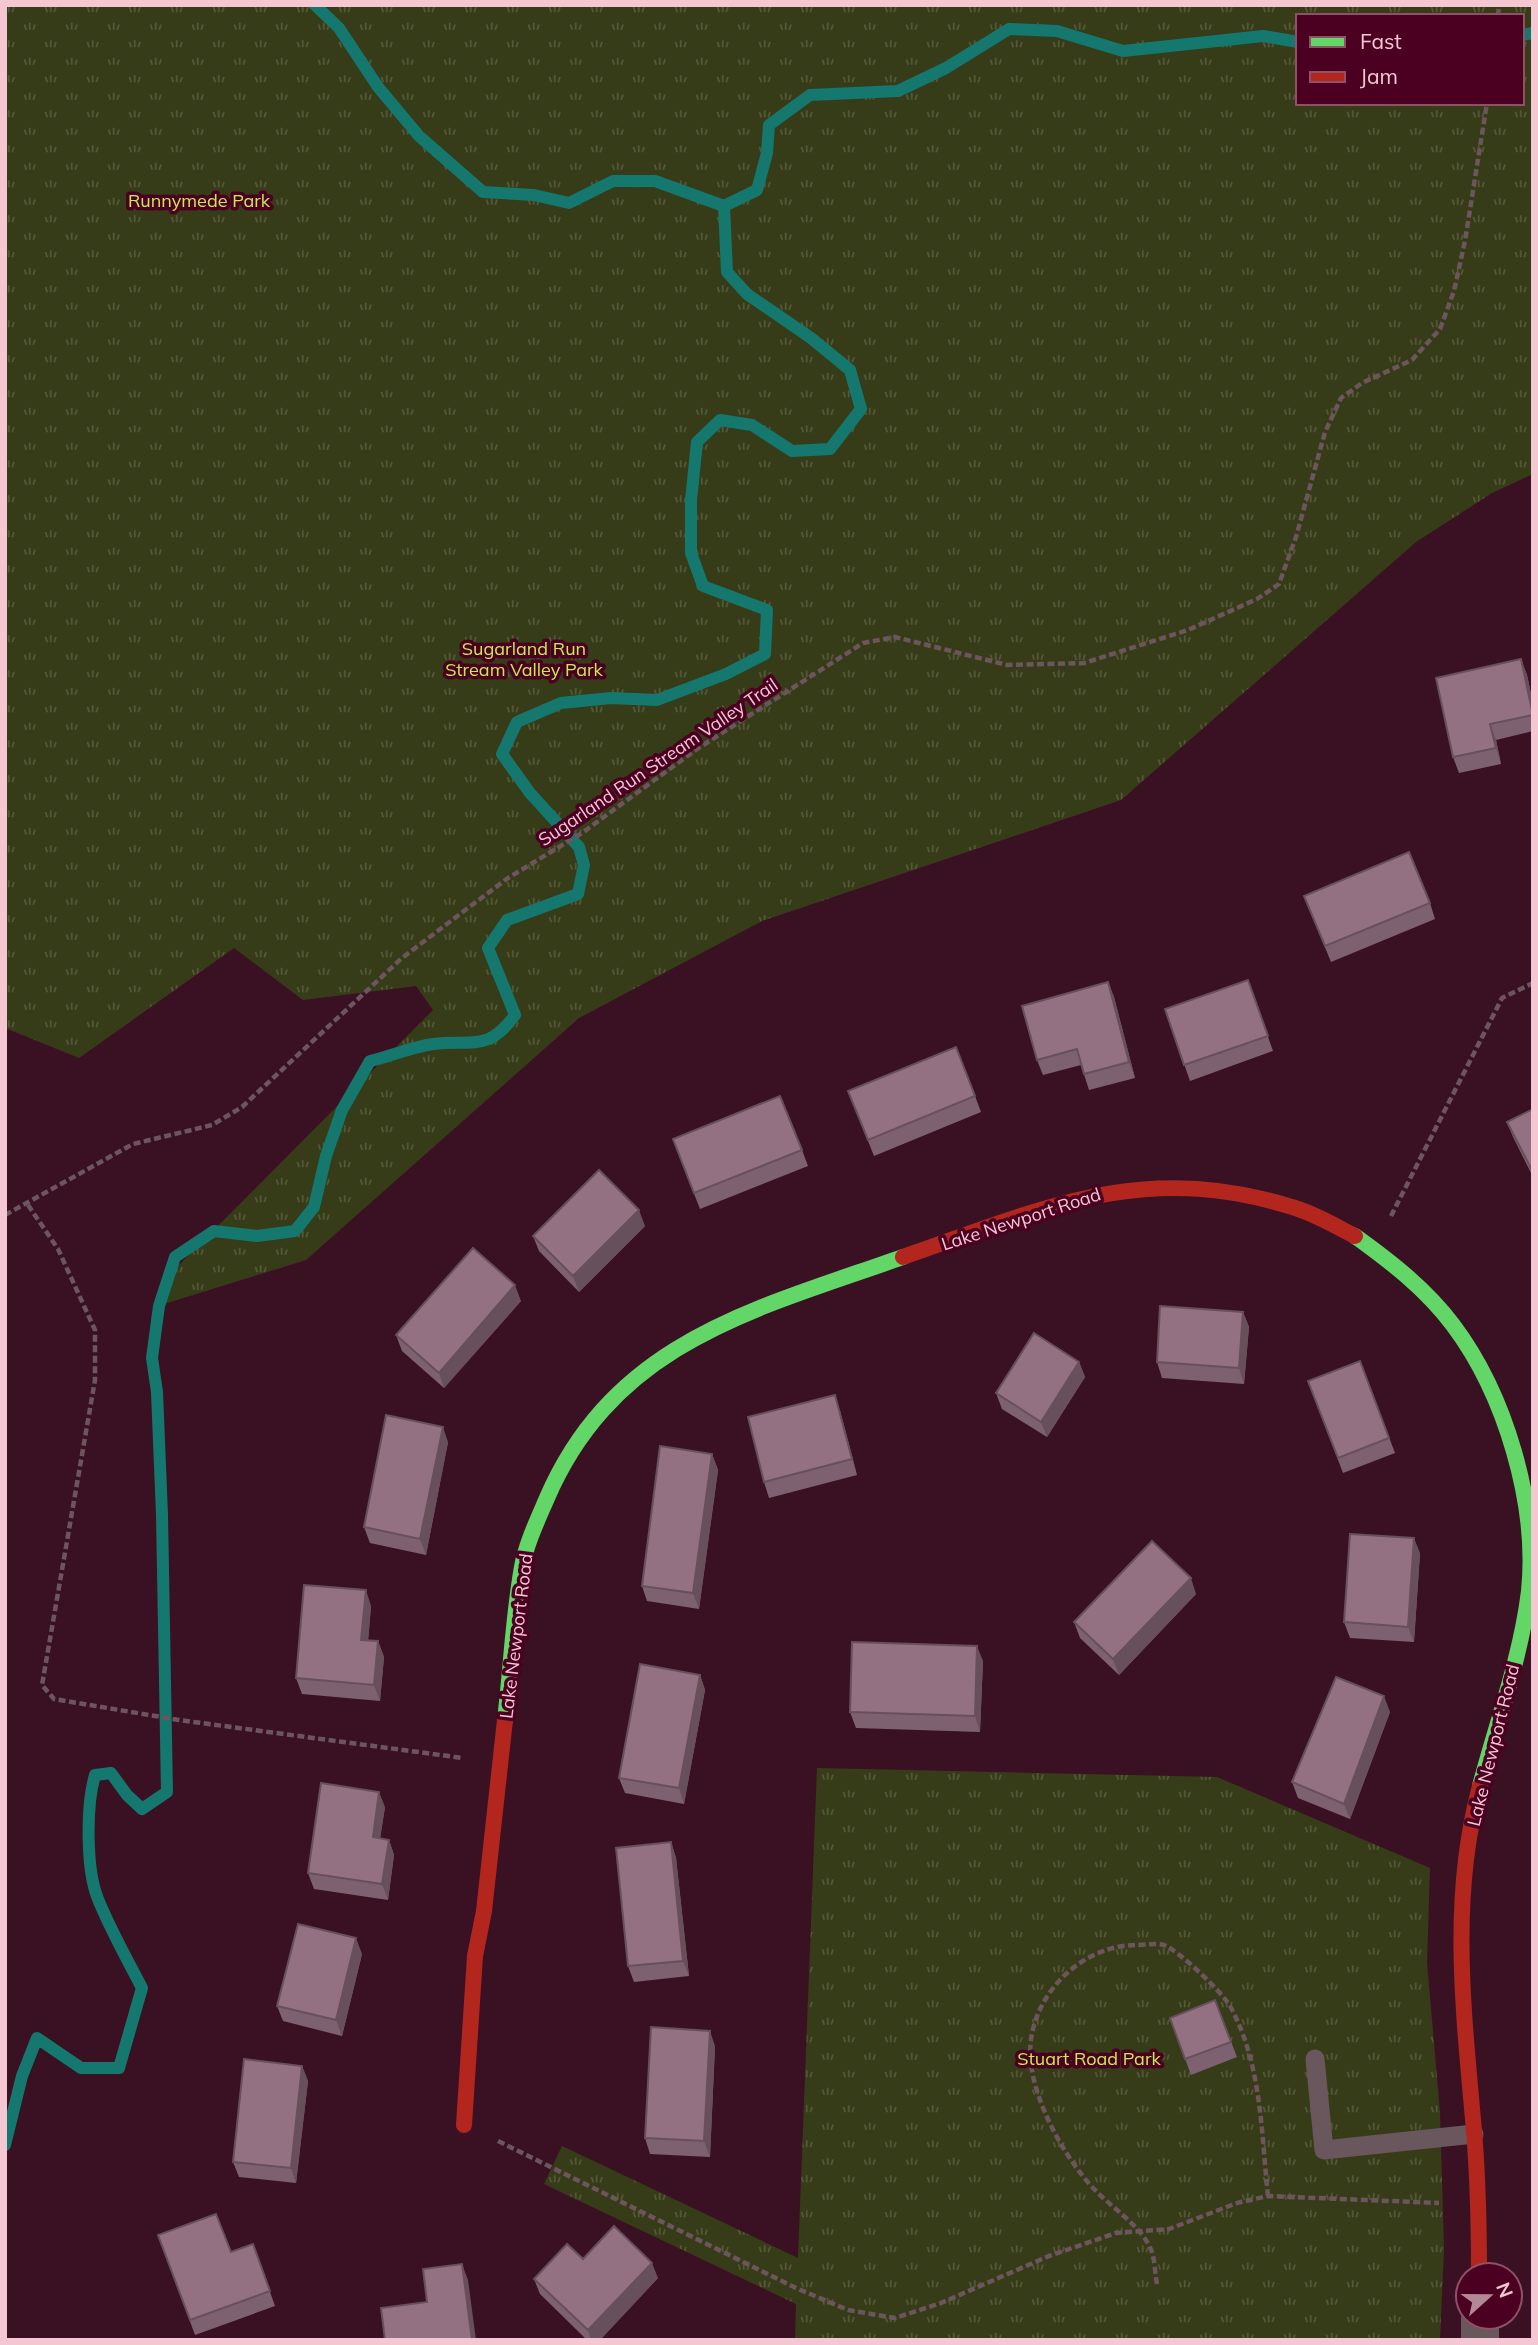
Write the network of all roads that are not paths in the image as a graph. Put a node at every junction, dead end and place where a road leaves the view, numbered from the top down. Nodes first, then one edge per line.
1 (1315, 2059) dead end
2 (464, 2125) road end
3 (1474, 2134) junction
4 (1479, 2261) edge

1 - 3 lane
2 - 3 street, Lake Newport Road
3 - 4 street, Lake Newport Road

